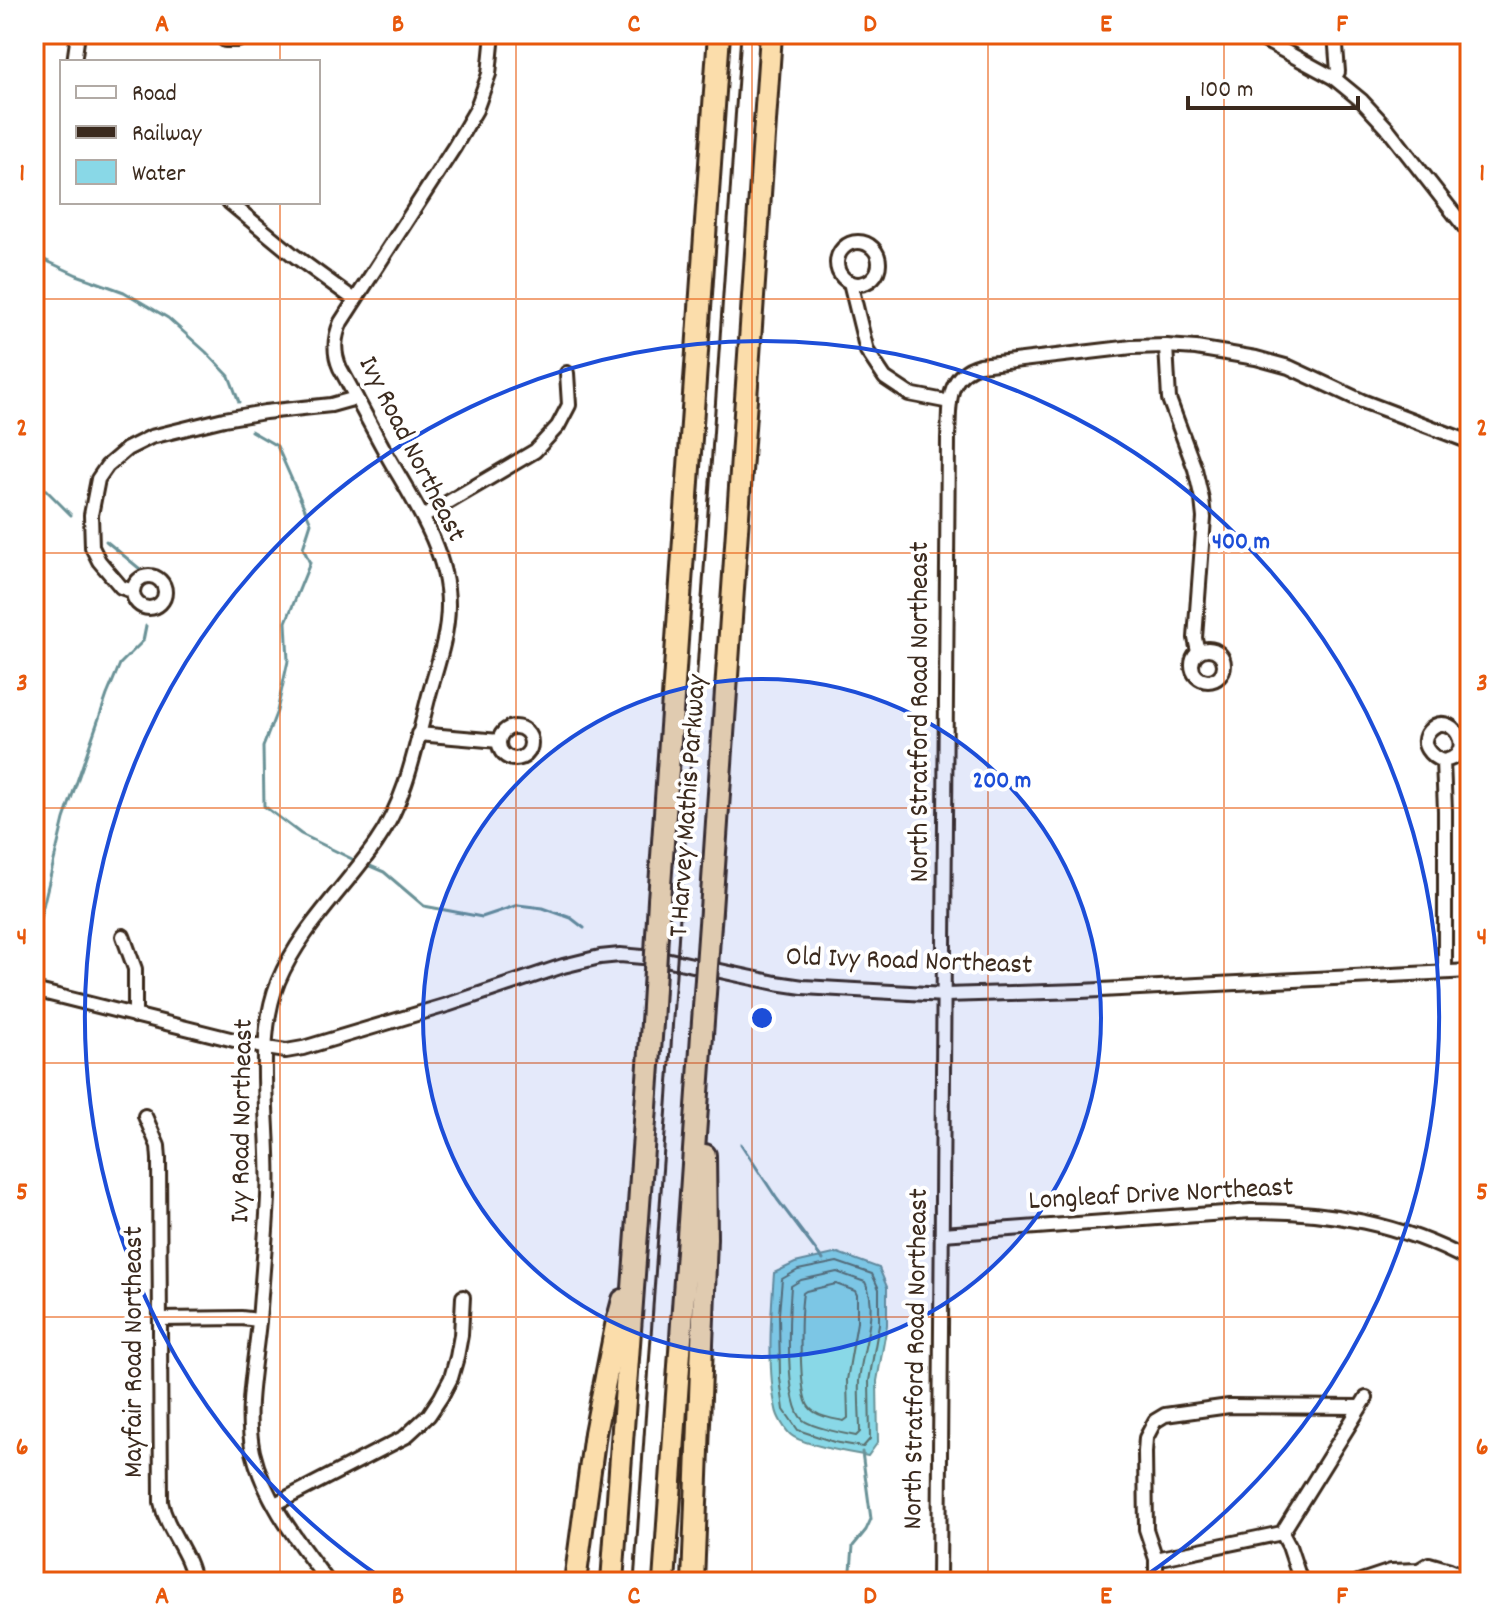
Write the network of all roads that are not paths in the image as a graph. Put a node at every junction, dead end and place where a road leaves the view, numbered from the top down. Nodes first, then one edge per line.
1 (78, 34) edge
2 (218, 34) edge
3 (244, 34) edge
4 (493, 34) edge
5 (719, 34) edge
6 (771, 34) edge
7 (1253, 34) edge
8 (1335, 34) edge
9 (74, 60) edge
10 (1334, 78) junction
11 (231, 204) edge
12 (1470, 234) edge
13 (850, 282) dead end
14 (355, 300) junction
15 (1166, 346) junction
16 (567, 373) dead end
17 (356, 398) junction
18 (950, 402) junction
19 (1470, 442) edge
20 (423, 517) junction
21 (132, 591) dead end
22 (1198, 652) dead end
23 (418, 734) junction
24 (499, 741) dead end
25 (1443, 761) dead end
26 (123, 936) dead end
27 (1470, 971) edge
28 (1445, 972) junction
29 (34, 990) edge
30 (945, 995) junction
31 (135, 1016) junction
32 (702, 1035) junction
33 (266, 1048) junction
34 (145, 1116) dead end
35 (943, 1234) junction
36 (635, 1253) junction
37 (1470, 1261) edge
38 (463, 1297) dead end
39 (160, 1319) junction
40 (259, 1320) junction
41 (275, 1504) junction
42 (1282, 1533) junction
43 (1156, 1559) junction
44 (1419, 1570) junction
45 (1470, 1578) edge
46 (194, 1582) edge
47 (328, 1582) edge
48 (575, 1582) edge
49 (612, 1582) edge
50 (664, 1582) edge
51 (693, 1582) edge
52 (939, 1582) edge
53 (1156, 1582) edge
54 (1301, 1582) edge
55 (1358, 1582) edge
56 (1441, 1582) edge

1 - 9 street
2 - 3 street
4 - 14 street, Ivy Road Northeast
5 - 36 highway, T Harvey Mathis Parkway, bridge
6 - 32 highway, T Harvey Mathis Parkway, bridge
7 - 10 street
8 - 10 street
10 - 12 street
11 - 14 street
13 - 18 street
14 - 17 street, Ivy Road Northeast
15 - 18 street, North Stratford Road Northeast
15 - 19 street, North Stratford Road Northeast
15 - 22 street
16 - 20 street
17 - 20 street, Ivy Road Northeast
17 - 21 street
18 - 30 street, North Stratford Road Northeast
20 - 23 street, Ivy Road Northeast
23 - 24 street
23 - 33 street, Ivy Road Northeast
25 - 28 street
26 - 31 street
27 - 28 street, Old Ivy Road Northeast
28 - 30 street, Old Ivy Road Northeast
29 - 31 street, Old Ivy Road Northeast
30 - 33 street, Old Ivy Road Northeast
30 - 35 street, North Stratford Road Northeast
31 - 33 street, Old Ivy Road Northeast
32 - 50 highway, T Harvey Mathis Parkway
32 - 51 highway
33 - 40 street, Ivy Road Northeast
34 - 39 street, Mayfair Road Northeast
35 - 37 street, Longleaf Drive Northeast
35 - 52 street, North Stratford Road Northeast
36 - 48 highway
36 - 49 highway, T Harvey Mathis Parkway
38 - 41 street
39 - 40 street
39 - 46 street, Mayfair Road Northeast
40 - 41 street, Ivy Road Northeast
41 - 47 street, Ivy Road Northeast
42 - 43 street
42 - 43 street
42 - 54 street
43 - 53 street
44 - 45 street
44 - 55 street
44 - 56 street

